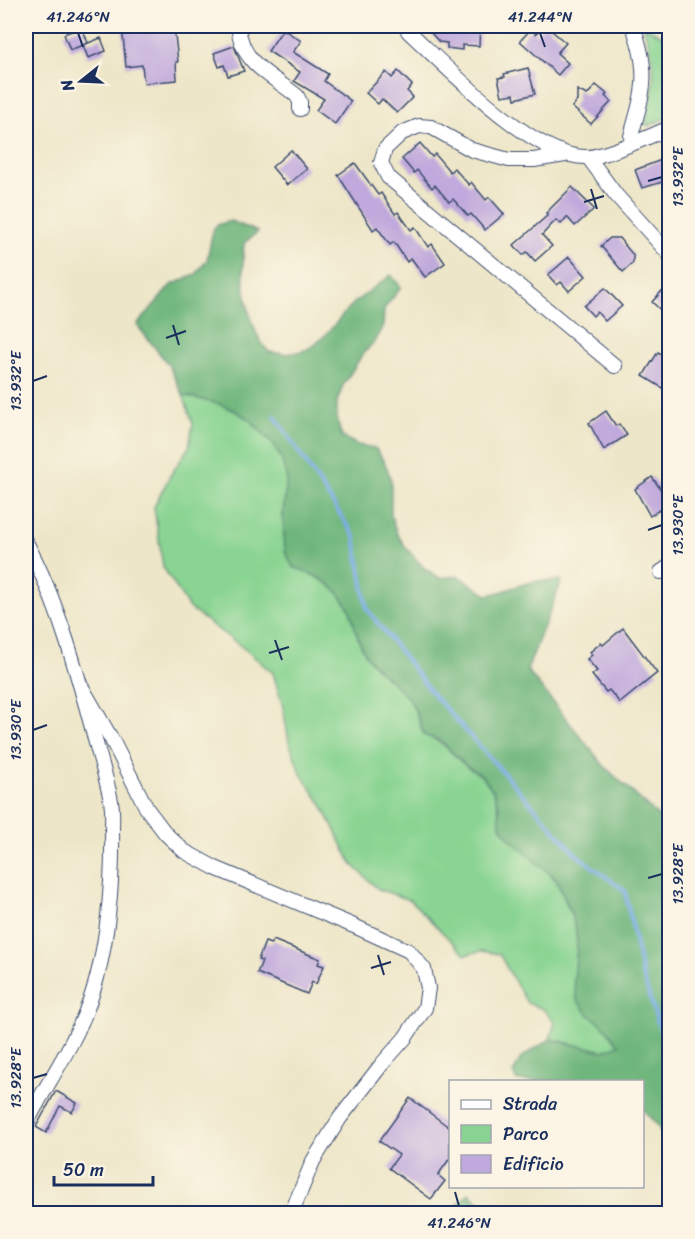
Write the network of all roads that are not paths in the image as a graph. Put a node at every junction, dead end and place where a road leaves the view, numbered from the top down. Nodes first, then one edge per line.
1 (238, 26) edge
2 (633, 26) edge
3 (408, 31) dead end
4 (300, 109) dead end
5 (669, 128) edge
6 (632, 143) junction
7 (565, 155) junction
8 (588, 158) junction
9 (669, 255) edge
10 (615, 366) dead end
11 (26, 542) edge
12 (80, 684) junction
13 (26, 1124) edge
14 (291, 1214) edge

1 - 4 street
2 - 6 street
3 - 7 street
5 - 6 street
6 - 8 street
7 - 8 street
7 - 10 street
8 - 9 street
11 - 12 street
12 - 13 street
12 - 14 street

